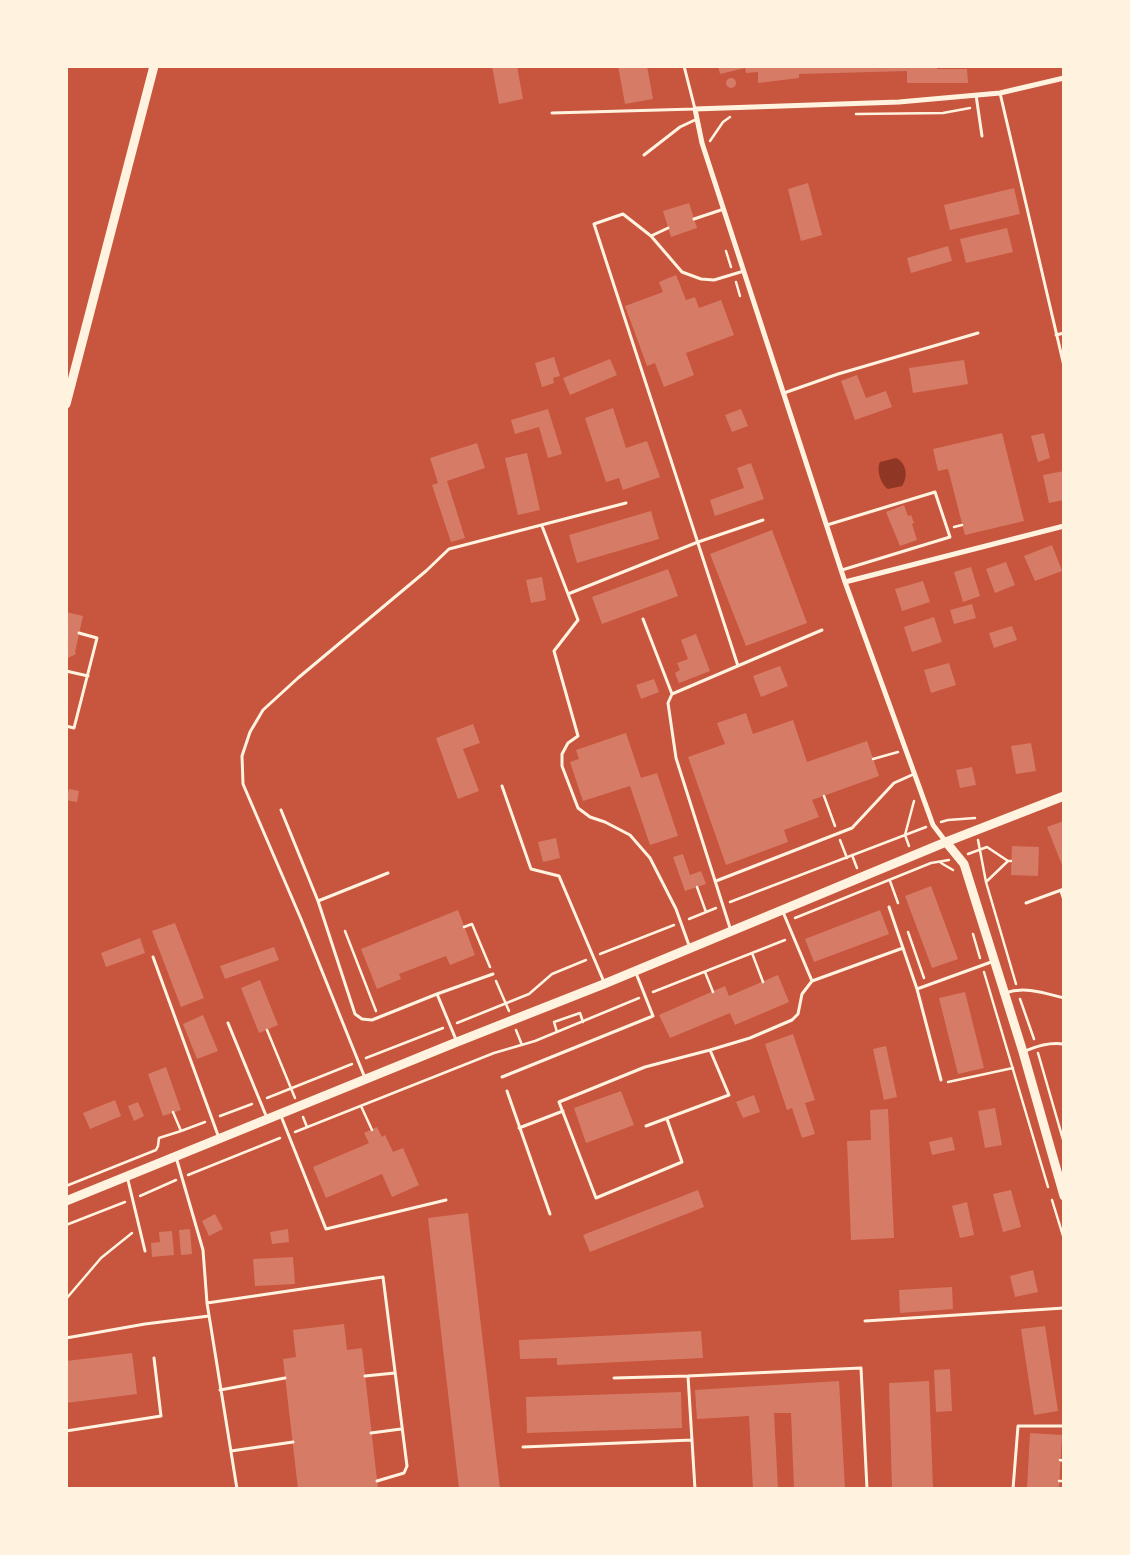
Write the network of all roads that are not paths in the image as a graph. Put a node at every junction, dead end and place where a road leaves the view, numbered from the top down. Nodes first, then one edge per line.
1 (154, 66) edge
2 (684, 66) edge
3 (1064, 78) edge
4 (1000, 92) junction
5 (976, 95) junction
6 (695, 109) junction
7 (552, 113) dead end
8 (697, 119) junction
9 (982, 136) dead end
10 (644, 155) dead end
11 (724, 208) junction
12 (694, 219) dead end
13 (668, 228) dead end
14 (651, 236) junction
15 (744, 271) junction
16 (978, 333) dead end
17 (1064, 333) edge
18 (1056, 335) junction
19 (1064, 366) edge
20 (784, 393) junction
21 (66, 404) edge
22 (626, 503) dead end
23 (763, 520) dead end
24 (826, 525) junction
25 (542, 526) junction
26 (1064, 526) edge
27 (698, 542) junction
28 (841, 570) junction
29 (845, 582) junction
30 (568, 594) junction
31 (643, 619) dead end
32 (822, 630) dead end
33 (79, 632) dead end
34 (738, 666) junction
35 (66, 671) edge
36 (88, 676) junction
37 (672, 694) junction
38 (66, 726) edge
39 (912, 775) junction
40 (502, 786) dead end
41 (1064, 796) edge
42 (281, 810) dead end
43 (946, 842) junction
44 (388, 874) dead end
45 (716, 881) junction
46 (1062, 890) edge
47 (1064, 900) edge
48 (318, 901) junction
49 (1026, 903) dead end
50 (889, 907) dead end
51 (782, 910) junction
52 (732, 931) junction
53 (690, 948) junction
54 (903, 948) junction
55 (153, 957) dead end
56 (994, 961) junction
57 (635, 971) junction
58 (493, 974) dead end
59 (812, 981) junction
60 (604, 984) junction
61 (917, 989) junction
62 (1004, 993) junction
63 (436, 994) junction
64 (1064, 998) edge
65 (228, 1023) dead end
66 (457, 1042) junction
67 (1064, 1044) edge
68 (710, 1050) junction
69 (1023, 1052) junction
70 (502, 1077) dead end
71 (365, 1079) junction
72 (941, 1080) road end
73 (507, 1091) dead end
74 (563, 1111) junction
75 (280, 1114) junction
76 (267, 1119) junction
77 (668, 1119) junction
78 (646, 1126) dead end
79 (519, 1128) junction
80 (219, 1139) junction
81 (176, 1156) junction
82 (127, 1176) junction
83 (1064, 1196) edge
84 (66, 1200) edge
85 (446, 1200) dead end
86 (550, 1214) dead end
87 (145, 1251) dead end
88 (207, 1303) junction
89 (1064, 1308) edge
90 (209, 1316) junction
91 (865, 1321) dead end
92 (66, 1338) edge
93 (154, 1358) dead end
94 (395, 1374) junction
95 (365, 1376) dead end
96 (688, 1376) junction
97 (285, 1378) dead end
98 (614, 1378) dead end
99 (220, 1390) junction
100 (1064, 1426) edge
101 (401, 1429) junction
102 (66, 1431) edge
103 (371, 1433) dead end
104 (692, 1440) junction
105 (293, 1442) dead end
106 (523, 1446) dead end
107 (231, 1451) junction
108 (377, 1480) dead end
109 (237, 1489) edge
110 (695, 1489) edge
111 (867, 1489) edge
112 (1013, 1489) edge

1 - 21 main road
2 - 6 lane
3 - 4 street
4 - 5 street
4 - 18 lane
5 - 6 street
5 - 9 lane
6 - 7 lane
6 - 8 street
8 - 10 lane
8 - 11 street
11 - 12 lane
11 - 15 street
13 - 14 lane
14 - 15 lane
14 - 27 lane
15 - 20 street
16 - 20 lane
17 - 18 lane
18 - 19 lane
20 - 24 street
22 - 25 lane
23 - 27 lane
24 - 28 street
24 - 28 lane
25 - 30 lane
25 - 71 lane
26 - 29 street
27 - 30 lane
27 - 34 lane
28 - 29 street
29 - 39 street
30 - 53 lane
31 - 37 lane
32 - 34 lane
33 - 36 lane
34 - 37 lane
35 - 36 lane
36 - 38 lane
37 - 45 lane
39 - 43 street
39 - 45 lane
40 - 60 lane
41 - 43 main road
42 - 48 lane
43 - 51 main road
43 - 56 main road
44 - 48 lane
45 - 52 lane
46 - 47 lane
46 - 49 lane
48 - 63 lane
50 - 54 lane
51 - 52 main road
51 - 59 lane
52 - 53 main road
53 - 57 main road
54 - 59 lane
54 - 61 lane
55 - 80 lane
56 - 61 lane
56 - 62 main road
57 - 60 main road
57 - 70 lane
58 - 63 lane
59 - 68 lane
60 - 66 main road
61 - 72 lane
62 - 64 lane
62 - 69 main road
63 - 66 lane
65 - 76 lane
66 - 71 main road
67 - 69 lane
68 - 74 lane
68 - 77 lane
69 - 83 main road
71 - 75 main road
73 - 79 lane
74 - 77 lane
74 - 79 lane
75 - 76 main road
75 - 85 lane
76 - 80 main road
77 - 78 lane
79 - 86 lane
80 - 81 main road
81 - 82 main road
81 - 88 lane
82 - 84 main road
82 - 87 lane
88 - 90 lane
88 - 94 lane
89 - 91 lane
90 - 92 lane
90 - 99 lane
93 - 102 lane
94 - 95 lane
94 - 101 lane
96 - 98 lane
96 - 104 lane
96 - 111 lane
97 - 99 lane
99 - 107 lane
100 - 112 lane
101 - 103 lane
101 - 108 lane
104 - 106 lane
104 - 110 lane
105 - 107 lane
107 - 109 lane

